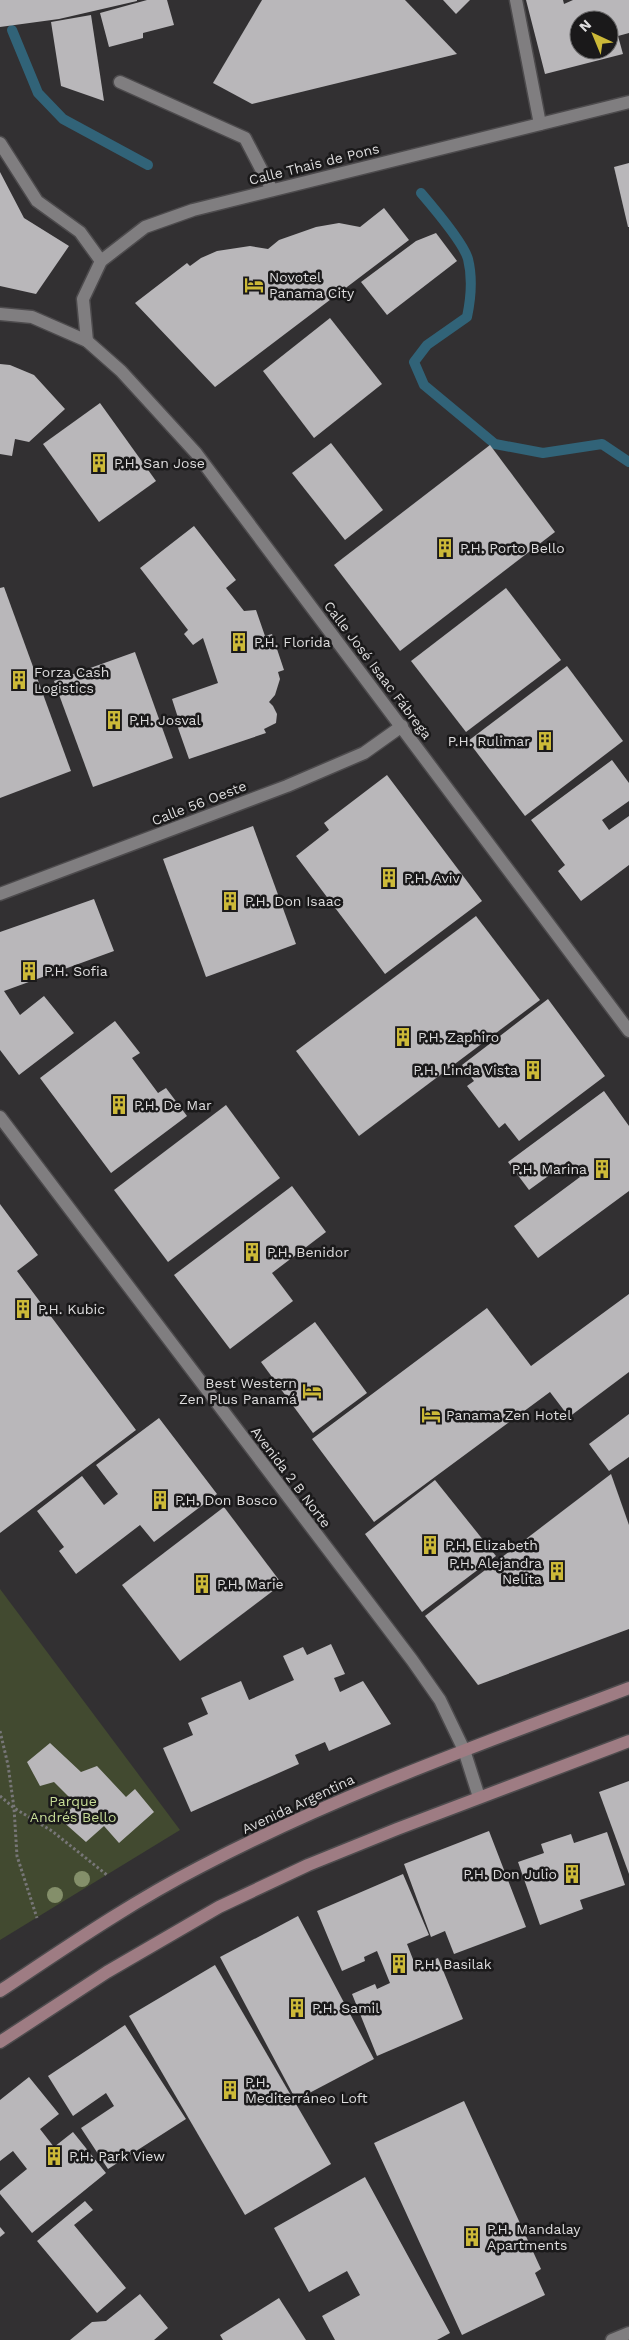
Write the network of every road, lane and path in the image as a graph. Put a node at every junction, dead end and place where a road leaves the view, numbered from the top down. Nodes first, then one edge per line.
1 (516, 0) edge
2 (120, 82) dead end
3 (629, 102) edge
4 (540, 124) junction
5 (0, 143) edge
6 (272, 190) junction
7 (100, 260) junction
8 (0, 314) edge
9 (87, 341) junction
10 (402, 726) junction
11 (0, 894) edge
12 (629, 1031) edge
13 (0, 1117) edge
14 (629, 1688) edge
15 (0, 1731) edge
16 (629, 1741) edge
17 (464, 1750) junction
18 (0, 1796) edge
19 (479, 1797) junction
20 (14, 1808) junction
21 (107, 1875) dead end
22 (37, 1918) dead end
23 (0, 1990) edge
24 (0, 2042) edge
25 (629, 2333) edge
26 (612, 2340) edge

1 - 4 street
2 - 6 street
3 - 4 street, Calle Thais de Pons
4 - 6 street, Calle Thais de Pons
5 - 7 street
6 - 7 street, Calle Thais de Pons
7 - 9 street, Calle Thais de Pons
8 - 9 street, Calle José Isaac Fábrega
9 - 10 street, Calle José Isaac Fábrega
10 - 11 street, Calle 56 Oeste
10 - 12 street, Calle José Isaac Fábrega
13 - 17 street, Avenida 2 B Norte
14 - 17 street, Avenida Argentina
15 - 20 path
16 - 19 street
17 - 19 street, Avenida 2 B Norte
17 - 23 street, Avenida Argentina
18 - 20 path
19 - 24 street
20 - 21 path
20 - 22 path
25 - 26 street

